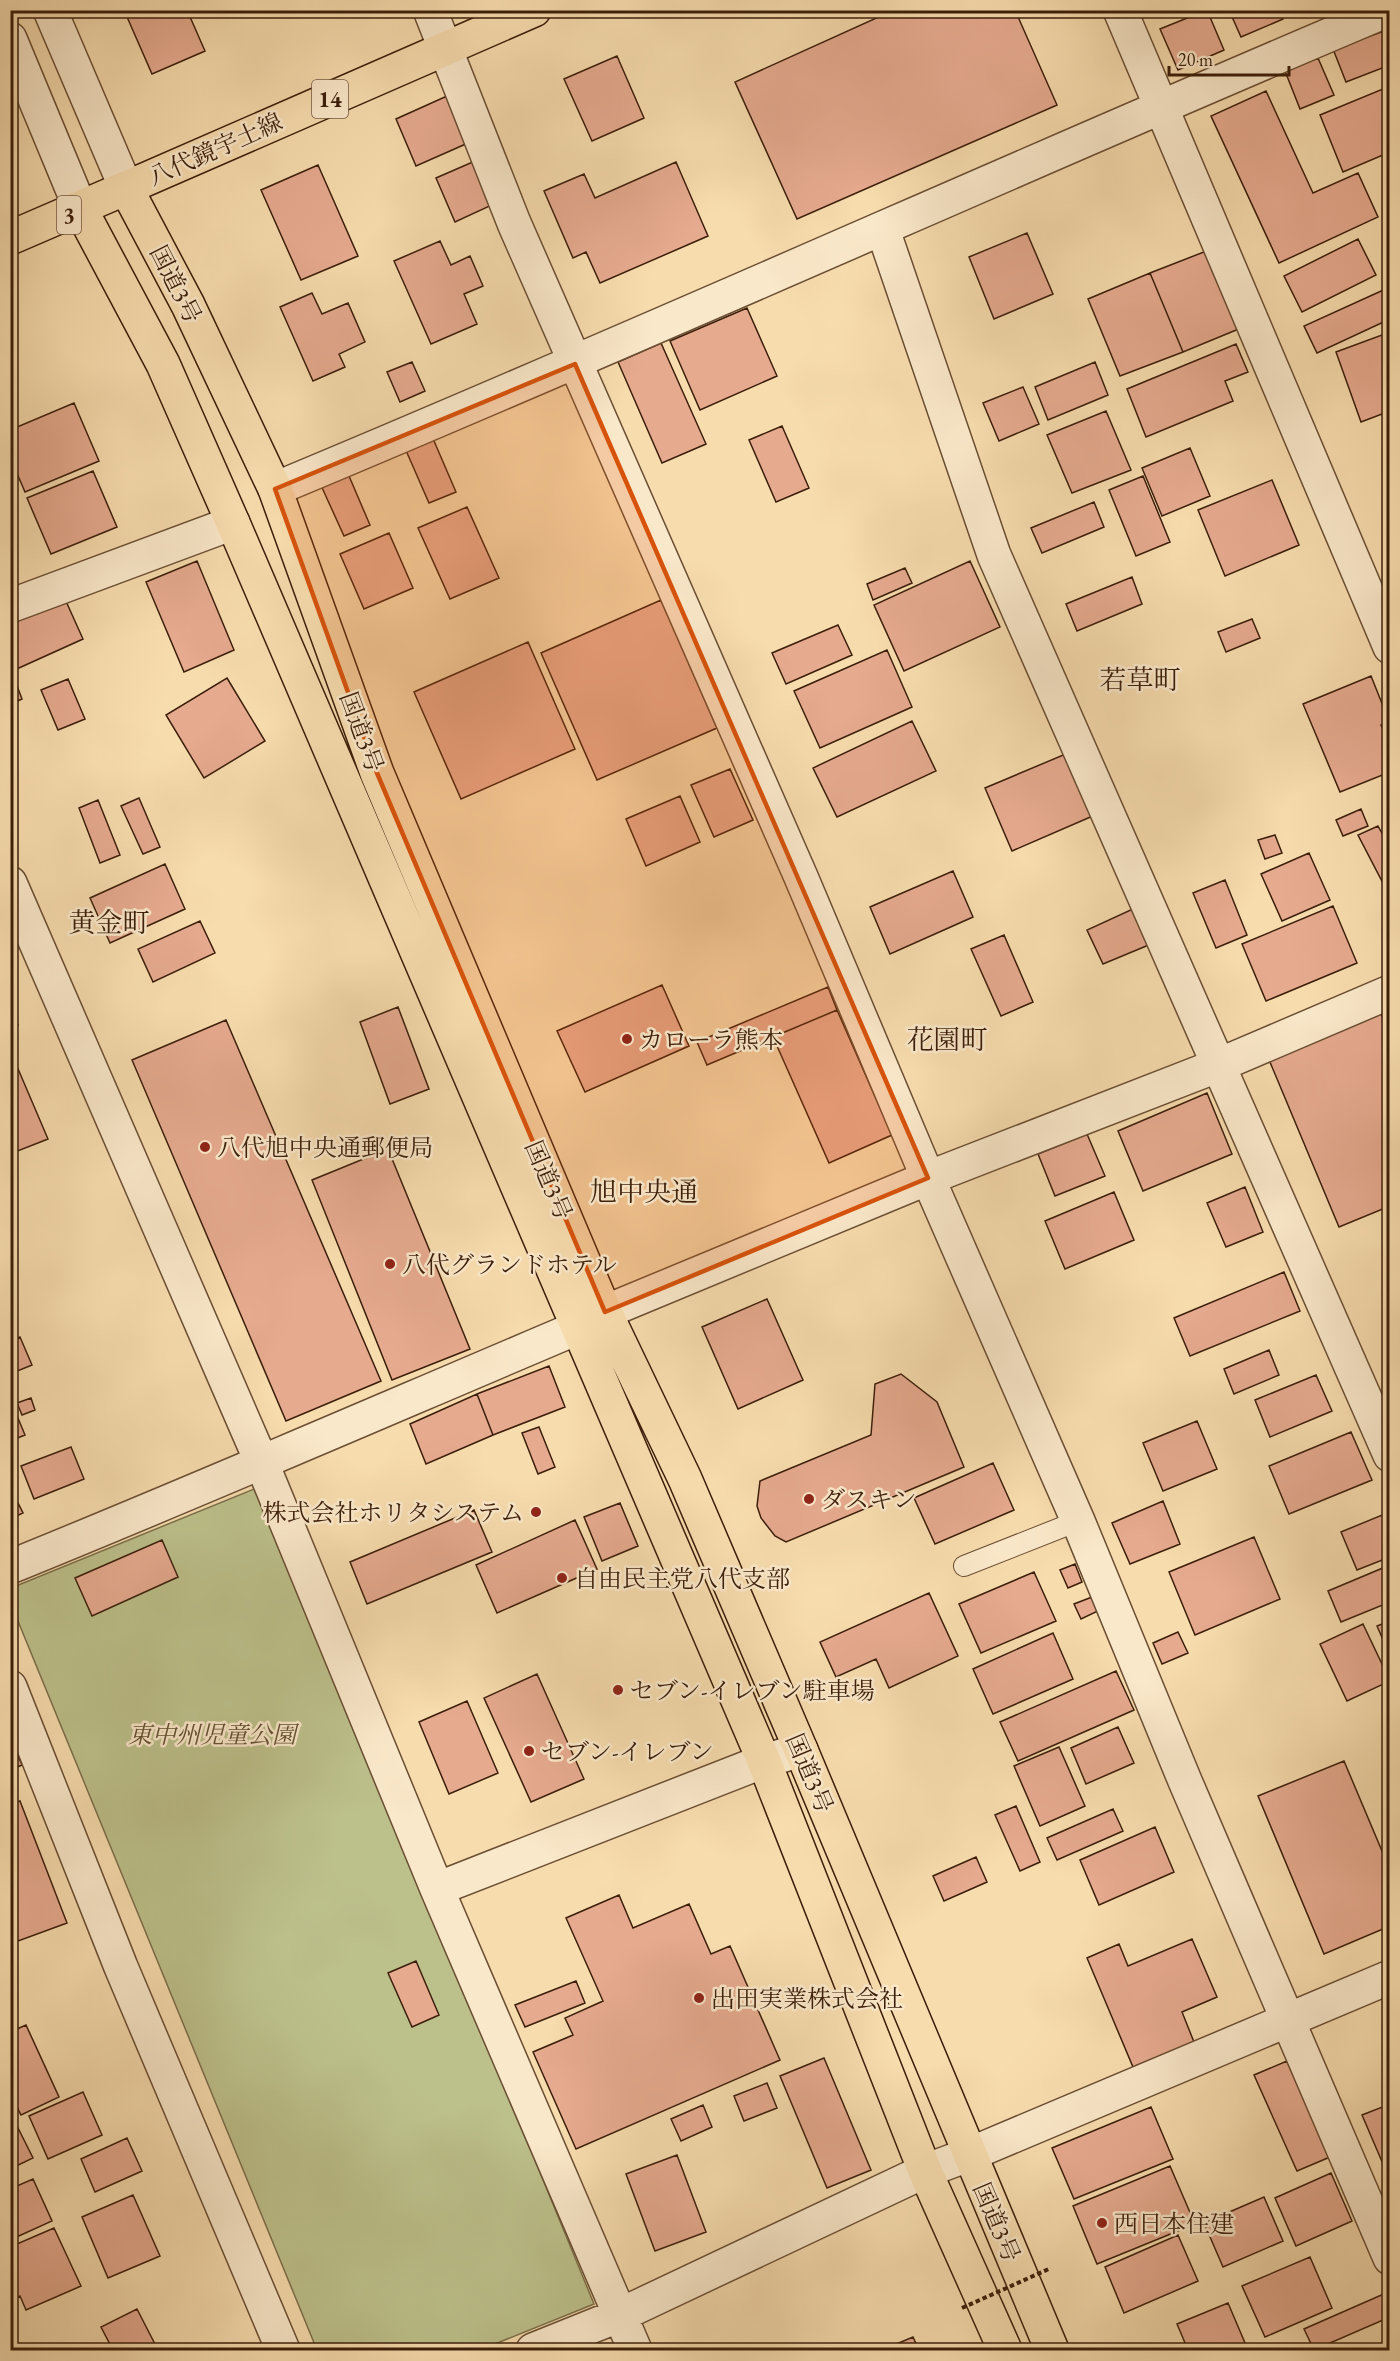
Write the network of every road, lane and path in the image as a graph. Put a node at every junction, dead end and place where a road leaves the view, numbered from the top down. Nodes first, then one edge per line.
1 (50, 10) edge
2 (430, 10) edge
3 (534, 10) edge
4 (1120, 10) edge
5 (1388, 10) edge
6 (10, 39) edge
7 (446, 48) junction
8 (1162, 106) junction
9 (126, 188) junction
10 (81, 210) junction
11 (883, 230) junction
12 (10, 238) edge
13 (575, 364) junction
14 (275, 489) junction
15 (233, 523) junction
16 (10, 606) edge
17 (1389, 646) edge
18 (10, 883) edge
19 (1389, 992) edge
20 (1219, 1065) junction
21 (928, 1178) junction
22 (605, 1312) junction
23 (577, 1328) junction
24 (1389, 1455) edge
25 (261, 1461) junction
26 (1078, 1521) junction
27 (964, 1566) dead end
28 (10, 1567) edge
29 (10, 1687) edge
30 (801, 1750) junction
31 (764, 1761) junction
32 (437, 1890) junction
33 (1389, 1977) edge
34 (1288, 2021) junction
35 (968, 2155) junction
36 (925, 2171) junction
37 (1389, 2258) edge
38 (1051, 2268) dead end
39 (962, 2308) dead end
40 (620, 2315) junction
41 (283, 2350) edge
42 (533, 2350) edge
43 (635, 2350) edge
44 (1005, 2350) edge
45 (1052, 2350) edge

1 - 9 street
2 - 7 street
3 - 7 main road, 八代鏡宇土線 / 14
4 - 8 street
5 - 8 street
6 - 10 street
7 - 9 main road, 八代鏡宇土線 / 14
7 - 13 street
8 - 11 street
8 - 17 street
9 - 10 main road, 3
9 - 14 main road, 国道3号
10 - 12 main road, 3
10 - 15 main road, 国道3号 / 3
11 - 13 street
11 - 20 street
13 - 14 street
13 - 21 street
14 - 22 main road, 国道3号
15 - 16 street
15 - 23 main road, 国道3号 / 3
18 - 25 street
19 - 20 street
20 - 21 street
20 - 24 street
21 - 22 street
21 - 26 street
22 - 23 street
22 - 30 main road, 国道3号
23 - 25 street
23 - 31 main road, 国道3号 / 3
25 - 28 street
25 - 32 street
26 - 27 lane
26 - 34 street
29 - 41 street
30 - 31 street
30 - 35 main road, 国道3号
31 - 32 street
31 - 36 main road, 国道3号 / 3
32 - 40 street
33 - 34 street
34 - 35 street
34 - 37 street
35 - 36 street
35 - 45 main road, 国道3号
36 - 40 street
36 - 44 main road, 国道3号 / 3
38 - 39 path, bridge
40 - 42 street
40 - 43 street

